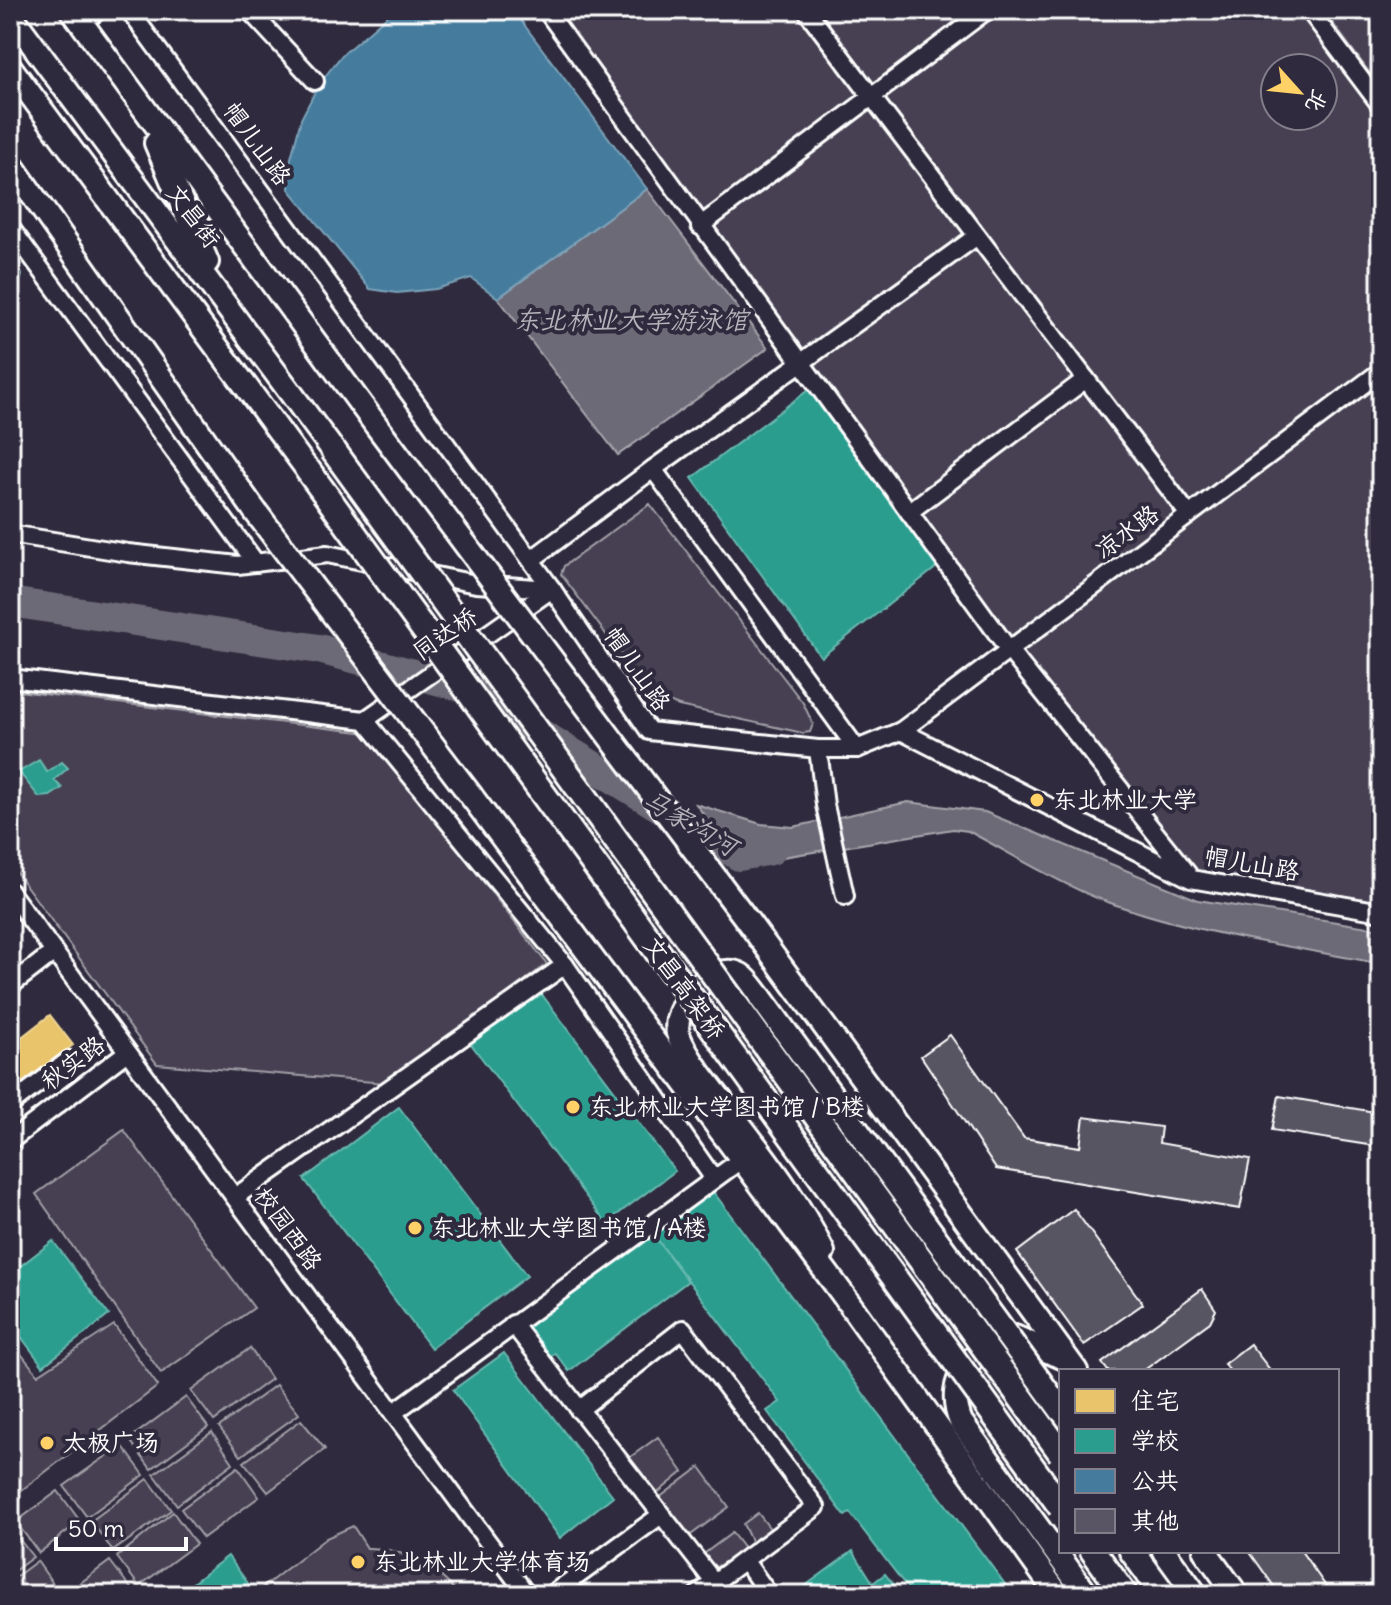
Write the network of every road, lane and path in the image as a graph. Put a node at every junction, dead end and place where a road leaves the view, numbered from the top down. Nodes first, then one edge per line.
1 (129, 10) edge
2 (249, 10) edge
3 (546, 10) edge
4 (806, 10) edge
5 (987, 10) edge
6 (1309, 10) edge
7 (10, 14) edge
8 (84, 14) edge
9 (10, 67) edge
10 (315, 81) dead end
11 (872, 96) junction
12 (1381, 106) edge
13 (143, 112) junction
14 (10, 163) edge
15 (700, 226) junction
16 (10, 227) edge
17 (977, 236) junction
18 (248, 332) junction
19 (800, 363) junction
20 (1381, 371) edge
21 (1086, 379) junction
22 (333, 450) joint
23 (307, 469) joint
24 (653, 469) junction
25 (909, 512) junction
26 (1189, 515) junction
27 (10, 534) edge
28 (531, 560) junction
29 (256, 563) junction
30 (552, 589) junction
31 (1009, 650) junction
32 (10, 678) edge
33 (365, 720) junction
34 (901, 731) junction
35 (818, 749) junction
36 (857, 749) junction
37 (1191, 879) junction
38 (10, 892) edge
39 (845, 896) dead end
40 (1381, 912) edge
41 (54, 952) junction
42 (565, 965) junction
43 (10, 986) edge
44 (127, 1052) junction
45 (69, 1060) dead end
46 (10, 1105) edge
47 (10, 1141) edge
48 (742, 1159) junction
49 (714, 1179) junction
50 (235, 1197) junction
51 (841, 1292) junction
52 (513, 1324) junction
53 (1072, 1366) edge
54 (1059, 1407) edge
55 (579, 1410) junction
56 (393, 1413) junction
57 (1059, 1450) edge
58 (1059, 1504) edge
59 (661, 1515) junction
60 (1094, 1553) edge
61 (1133, 1553) edge
62 (1165, 1553) edge
63 (1206, 1553) edge
64 (745, 1561) junction
65 (714, 1582) junction
66 (527, 1595) edge
67 (551, 1595) edge
68 (697, 1595) edge
69 (769, 1595) edge
70 (1058, 1595) edge
71 (1087, 1595) edge
72 (1125, 1595) edge
73 (1164, 1595) edge
74 (1196, 1595) edge
75 (1237, 1595) edge

1 - 28 street, 帽儿山路
2 - 10 street
3 - 15 street
4 - 11 street
5 - 11 street
6 - 12 street
7 - 18 main road, 文昌街
8 - 13 main road
9 - 23 main road
11 - 15 street
11 - 17 street
13 - 18 main road
13 - 53 main road, bridge
14 - 48 main road, bridge
15 - 19 street
16 - 29 street
17 - 19 street
17 - 21 street
18 - 22 main road, 文昌街
19 - 24 street
19 - 25 street
20 - 26 street, 凉水路
21 - 25 street
21 - 26 street
22 - 57 highway, 文昌高架桥, bridge
23 - 58 highway, 文昌高架桥, bridge
24 - 28 street
24 - 36 street
25 - 31 street
26 - 31 street, 凉水路
27 - 29 street
28 - 30 street, 帽儿山路
29 - 30 street
30 - 33 street, 同达桥, bridge
30 - 35 street, 帽儿山路
31 - 34 street, 凉水路
31 - 37 street
32 - 33 street
33 - 42 street
34 - 36 street, 帽儿山路
34 - 37 street, 帽儿山路
35 - 36 street, 帽儿山路
35 - 39 street
37 - 40 street, 帽儿山路
38 - 41 street, 校园西路
41 - 43 street
41 - 44 street, 校园西路
42 - 49 street
42 - 50 street
44 - 47 street, 秋实路
44 - 50 street, 校园西路
45 - 46 street
48 - 49 street
48 - 51 main road
49 - 52 street
50 - 56 street, 校园西路
51 - 54 main road, bridge
51 - 70 main road
52 - 55 street
52 - 56 street
53 - 71 main road
55 - 59 street
55 - 64 street
56 - 66 street, 校园西路
59 - 65 street
59 - 67 street
60 - 72 highway
61 - 73 highway
62 - 74 main road
63 - 75 main road
64 - 65 street
64 - 69 street
65 - 68 street

